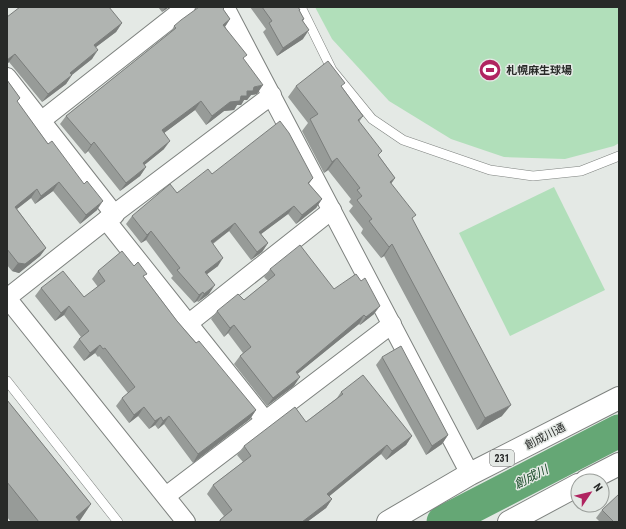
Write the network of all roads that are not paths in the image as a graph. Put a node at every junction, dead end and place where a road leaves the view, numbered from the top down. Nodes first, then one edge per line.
1 (186, 7) edge
2 (225, 7) edge
3 (301, 7) edge
4 (7, 78) edge
5 (272, 96) junction
6 (42, 120) junction
7 (619, 156) edge
8 (332, 210) junction
9 (111, 217) junction
10 (7, 298) edge
11 (13, 317) edge
12 (189, 323) junction
13 (392, 324) junction
14 (7, 380) edge
15 (619, 398) edge
16 (265, 420) junction
17 (619, 464) edge
18 (602, 473) edge
19 (470, 474) junction
20 (570, 489) edge
21 (166, 496) junction
22 (118, 522) edge
23 (186, 522) edge
24 (388, 522) edge
25 (509, 522) edge

1 - 6 street
2 - 5 street
3 - 7 lane
4 - 6 street
5 - 8 street
5 - 9 street
6 - 9 street
8 - 12 street
8 - 13 street
9 - 10 street
9 - 12 street
10 - 11 street
11 - 21 street
12 - 16 street
13 - 16 street
13 - 19 street
14 - 22 lane
15 - 19 highway, 創成川通 / 231
16 - 21 street
17 - 18 highway
19 - 24 highway, 創成川通 / 231
20 - 25 highway
21 - 23 street

